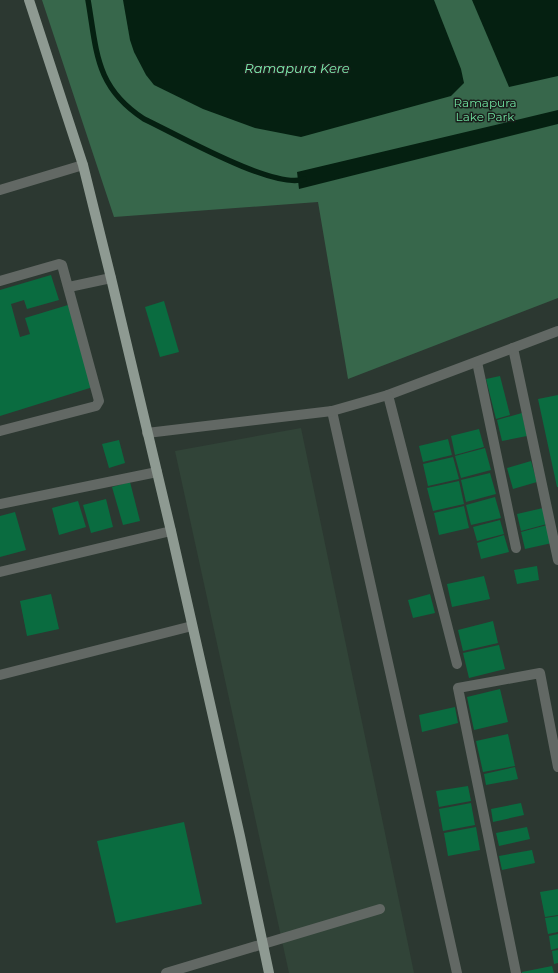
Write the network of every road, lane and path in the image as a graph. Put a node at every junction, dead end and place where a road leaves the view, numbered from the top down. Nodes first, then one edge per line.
1 (29, 0) edge
2 (83, 164) junction
3 (0, 190) edge
4 (111, 278) junction
5 (0, 281) edge
6 (69, 287) junction
7 (558, 332) edge
8 (513, 348) junction
9 (477, 362) junction
10 (388, 395) junction
11 (332, 411) junction
12 (0, 431) edge
13 (147, 433) junction
14 (157, 472) junction
15 (0, 504) edge
16 (171, 531) junction
17 (516, 548) dead end
18 (558, 560) edge
19 (0, 572) edge
20 (192, 626) junction
21 (457, 664) dead end
22 (0, 675) edge
23 (558, 767) edge
24 (380, 909) dead end
25 (263, 944) junction
26 (166, 973) edge
27 (269, 973) edge
28 (457, 973) edge
29 (516, 973) edge

1 - 2 main road
2 - 3 street
2 - 4 main road
4 - 6 street
4 - 13 main road
5 - 6 street
6 - 12 street
7 - 8 street
8 - 9 street
8 - 18 street
9 - 10 street
9 - 17 street
10 - 11 street
10 - 21 street
11 - 13 street
11 - 28 street
13 - 14 main road
14 - 15 street
14 - 16 main road
16 - 19 street
16 - 20 main road
20 - 22 street
20 - 25 main road
23 - 29 street
24 - 25 street
25 - 26 street
25 - 27 main road

